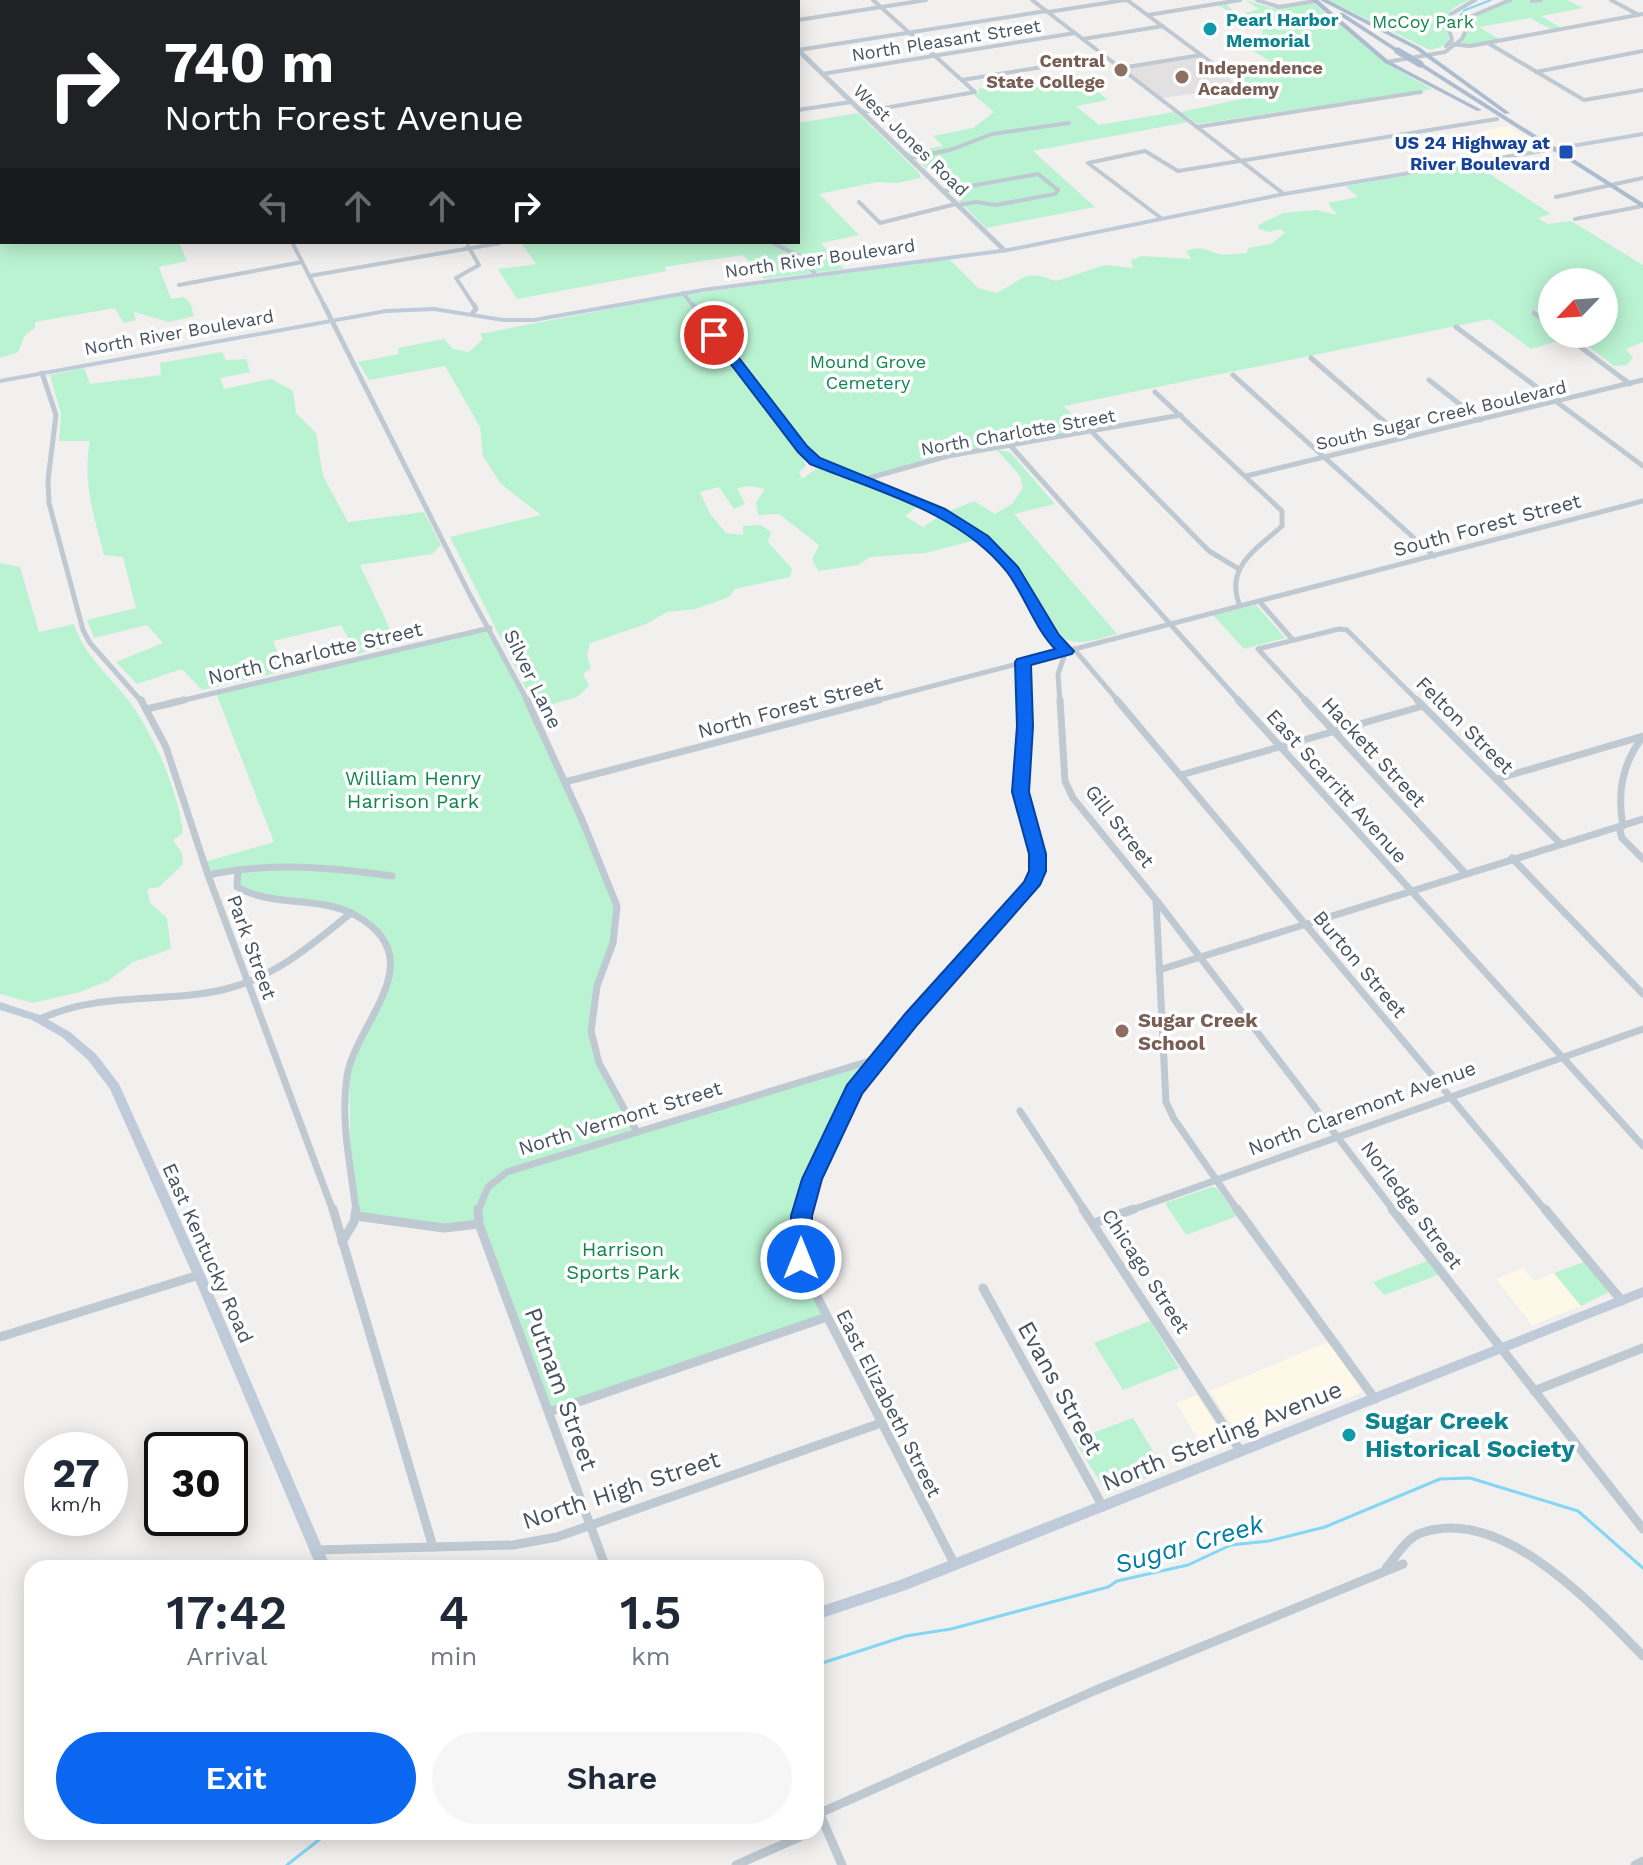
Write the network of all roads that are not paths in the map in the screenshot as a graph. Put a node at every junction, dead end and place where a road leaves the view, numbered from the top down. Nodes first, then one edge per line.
1 (873, 0) edge
2 (926, 0) edge
3 (1032, 0) edge
4 (1126, 0) edge
5 (1240, 0) edge
6 (1257, 0) edge
7 (1318, 0) edge
8 (1475, 0) edge
9 (1510, 0) edge
10 (1541, 0) edge
11 (1611, 0) edge
12 (1532, 1) edge
13 (880, 7) junction
14 (1047, 11) junction
15 (1148, 15) junction
16 (1641, 16) edge
17 (800, 20) edge
18 (1163, 26) junction
19 (908, 33) junction
20 (1075, 33) junction
21 (1083, 39) junction
22 (1488, 43) junction
23 (1449, 44) junction
24 (1457, 45) junction
25 (1470, 46) junction
26 (800, 50) edge
27 (1643, 51) edge
28 (800, 52) edge
29 (1426, 54) junction
30 (1201, 55) junction
31 (1440, 55) junction
32 (935, 56) junction
33 (1105, 57) junction
34 (1387, 62) junction
35 (1120, 68) junction
36 (1223, 71) dead end
37 (1536, 72) junction
38 (822, 74) junction
39 (962, 80) junction
40 (1643, 90) edge
41 (1421, 92) dead end
42 (851, 102) junction
43 (800, 110) edge
44 (862, 112) junction
45 (1497, 119) junction
46 (1069, 123) dead end
47 (1197, 127) junction
48 (1520, 128) junction
49 (1643, 134) edge
50 (1552, 149) junction
51 (909, 158) junction
52 (1240, 160) junction
53 (1643, 178) edge
54 (1609, 185) junction
55 (943, 191) junction
56 (1284, 194) junction
57 (1556, 197) dead end
58 (859, 202) dead end
59 (957, 204) junction
60 (1643, 206) edge
61 (1161, 218) junction
62 (1575, 219) dead end
63 (293, 244) edge
64 (489, 244) edge
65 (775, 244) edge
66 (468, 246) junction
67 (1004, 250) junction
68 (301, 259) junction
69 (816, 275) junction
70 (309, 276) junction
71 (179, 285) dead end
72 (683, 293) junction
73 (1534, 313) dead end
74 (472, 314) junction
75 (1538, 316) edge
76 (332, 321) junction
77 (1456, 327) dead end
78 (1582, 348) edge
79 (1311, 358) dead end
80 (42, 373) junction
81 (1233, 375) dead end
82 (1429, 380) dead end
83 (1643, 380) edge
84 (0, 381) edge
85 (1630, 384) junction
86 (1155, 392) dead end
87 (1557, 401) junction
88 (1181, 415) junction
89 (1480, 420) junction
90 (1092, 432) junction
91 (1402, 437) junction
92 (1010, 445) junction
93 (1325, 456) junction
94 (1643, 466) edge
95 (1246, 476) junction
96 (862, 480) junction
97 (1643, 501) edge
98 (1434, 556) junction
99 (1239, 569) junction
100 (1259, 601) junction
101 (1240, 606) junction
102 (1169, 624) junction
103 (490, 628) junction
104 (1293, 640) junction
105 (1070, 650) junction
106 (1023, 662) junction
107 (1423, 706) junction
108 (147, 709) junction
109 (1334, 733) junction
110 (1643, 736) edge
111 (1280, 747) junction
112 (1181, 775) junction
113 (1497, 779) junction
114 (565, 782) junction
115 (1643, 819) edge
116 (1621, 826) junction
117 (1561, 844) junction
118 (1512, 858) junction
119 (1643, 859) edge
120 (238, 870) junction
121 (1465, 873) junction
122 (208, 875) junction
123 (392, 876) dead end
124 (1409, 891) junction
125 (1156, 900) junction
126 (351, 913) junction
127 (1306, 924) junction
128 (1201, 958) junction
129 (1159, 970) junction
130 (248, 982) junction
131 (1643, 994) edge
132 (0, 1006) edge
133 (40, 1019) junction
134 (1643, 1029) edge
135 (1561, 1057) junction
136 (878, 1058) junction
137 (1450, 1096) junction
138 (1020, 1111) dead end
139 (637, 1132) junction
140 (1337, 1136) junction
141 (1643, 1146) edge
142 (1216, 1180) junction
143 (356, 1216) junction
144 (1094, 1223) junction
145 (479, 1224) junction
146 (342, 1242) junction
147 (199, 1275) junction
148 (983, 1288) dead end
149 (1643, 1292) edge
150 (1622, 1301) junction
151 (827, 1317) junction
152 (0, 1337) edge
153 (1643, 1348) edge
154 (1500, 1349) junction
155 (1534, 1391) junction
156 (1375, 1399) junction
157 (549, 1412) junction
158 (881, 1423) junction
159 (1241, 1452) junction
160 (1103, 1507) junction
161 (590, 1526) junction
162 (1643, 1529) edge
163 (433, 1547) junction
164 (317, 1550) junction
165 (321, 1560) edge
166 (603, 1560) edge
167 (1403, 1564) dead end
168 (955, 1565) junction
169 (1383, 1572) junction
170 (824, 1611) edge
171 (1643, 1656) edge
172 (824, 1806) edge
173 (824, 1838) edge
174 (793, 1840) edge
175 (1643, 1861) edge
176 (736, 1865) edge
177 (842, 1865) edge
178 (1635, 1865) edge

1 - 13 street
2 - 13 street
3 - 14 street
4 - 14 street
4 - 15 street
5 - 15 street
6 - 7 street
7 - 29 main road
7 - 34 main road
7 - 48 main road, bridge
8 - 23 street
9 - 24 street
10 - 12 street
11 - 16 street
13 - 17 street
13 - 19 street
14 - 19 street
14 - 20 street
15 - 18 street
16 - 22 street
18 - 21 street
18 - 30 street
19 - 26 street
19 - 32 street
20 - 21 street
20 - 32 street, North Pleasant Street
21 - 33 street
22 - 25 street
22 - 37 street
23 - 24 street
23 - 29 street
24 - 25 street
24 - 31 street
25 - 31 street
27 - 37 street
28 - 38 street, West Jones Road
29 - 31 main road
29 - 34 street
30 - 35 street
30 - 36 street
31 - 48 main road
32 - 38 street, North Pleasant Street
32 - 39 street
33 - 35 street
33 - 39 street
34 - 45 main road
35 - 47 street
37 - 40 street
38 - 42 street, West Jones Road
39 - 44 street
41 - 47 street
42 - 43 street
42 - 44 street, West Jones Road
44 - 51 street, West Jones Road
45 - 48 main road
45 - 52 street
46 - 51 street
47 - 52 street
48 - 50 main road
49 - 50 main road, North River Boulevard
50 - 54 main road
50 - 56 main road, North River Boulevard
51 - 55 street, West Jones Road
52 - 56 street
52 - 61 street
53 - 54 street
54 - 57 street
54 - 60 main road
55 - 59 street, West Jones Road
55 - 59 street
56 - 61 main road, North River Boulevard
58 - 59 street
59 - 67 street, West Jones Road
60 - 62 street
61 - 67 main road, North River Boulevard
63 - 68 street, Silver Lane
64 - 66 street
65 - 69 street
66 - 70 street
66 - 74 street
67 - 69 main road, North River Boulevard
68 - 70 street, Silver Lane
68 - 71 street
69 - 72 main road, North River Boulevard
70 - 76 street, Silver Lane
72 - 74 main road, North River Boulevard
72 - 96 street
73 - 75 street
74 - 76 main road, North River Boulevard
76 - 80 main road, North River Boulevard
76 - 103 street, Silver Lane
77 - 87 street
78 - 85 street
79 - 91 street
80 - 84 main road, North River Boulevard
80 - 108 street, Park Street
81 - 93 street
82 - 89 street
83 - 85 street, South Sugar Creek Boulevard
85 - 87 street, South Sugar Creek Boulevard
86 - 88 street
87 - 89 street, South Sugar Creek Boulevard
87 - 94 street
88 - 90 street, North Charlotte Street
88 - 95 street
89 - 91 street, South Sugar Creek Boulevard
90 - 92 street, North Charlotte Street
90 - 99 street
91 - 93 street, South Sugar Creek Boulevard
92 - 96 street, North Charlotte Street
92 - 102 street, East Scarritt Avenue
93 - 95 street, South Sugar Creek Boulevard
93 - 98 street
95 - 99 street
96 - 105 street
97 - 98 street, South Forest Street
98 - 100 street, South Forest Street
99 - 101 street
100 - 101 street
100 - 104 street
101 - 102 street
102 - 105 street
102 - 111 street, East Scarritt Avenue
103 - 108 street, North Charlotte Street
103 - 114 street, Silver Lane
104 - 107 street, Felton Street
104 - 109 street, Hackett Street
105 - 106 street, North Forest Street
105 - 112 street, Burton Street
105 - 125 street, Gill Street
106 - 114 street, North Forest Street
106 - 136 street, East Elizabeth Street
107 - 109 street
107 - 113 street, Felton Street
108 - 122 street, Park Street
109 - 111 street
109 - 121 street, Hackett Street
110 - 113 street
110 - 116 street
111 - 112 street
111 - 124 street, East Scarritt Avenue
112 - 127 street, Burton Street
113 - 117 street, Felton Street
114 - 139 street, Silver Lane
115 - 116 street
116 - 117 street
116 - 119 street
117 - 118 street
118 - 121 street
118 - 131 street
120 - 122 street
120 - 123 street
120 - 126 street
121 - 124 street
122 - 130 street, Park Street
124 - 127 street
124 - 135 street, East Scarritt Avenue
125 - 128 street, Norledge Street
125 - 129 street
126 - 130 street
126 - 143 street
127 - 128 street
127 - 137 street, Burton Street
128 - 129 street
128 - 140 street, Norledge Street
129 - 142 street
130 - 133 street
130 - 146 street, Park Street
132 - 133 main road, East Kentucky Road
133 - 147 main road, East Kentucky Road
134 - 135 street, North Claremont Avenue
135 - 137 street, North Claremont Avenue
135 - 141 street, East Scarritt Avenue
136 - 139 street, North Vermont Street
136 - 151 street, East Elizabeth Street
137 - 140 street, North Claremont Avenue
137 - 150 street, Burton Street
138 - 144 street, Chicago Street
139 - 145 street, North Vermont Street
140 - 142 street, North Claremont Avenue
140 - 154 street, Norledge Street
142 - 144 street, North Claremont Avenue
142 - 156 street
143 - 145 street
143 - 146 street
144 - 159 street, Chicago Street
145 - 157 street, Putnam Street
146 - 163 street, Park Street
147 - 152 street
147 - 164 main road, East Kentucky Road
148 - 160 street, Evans Street
149 - 150 main road, North Sterling Avenue
150 - 154 main road, North Sterling Avenue
151 - 157 street
151 - 158 street, East Elizabeth Street
153 - 155 street
154 - 155 street, Norledge Street
154 - 156 main road, North Sterling Avenue
155 - 162 street, Norledge Street
156 - 159 main road, North Sterling Avenue
157 - 161 street, Putnam Street
158 - 161 street, North High Street
158 - 168 street, East Elizabeth Street
159 - 160 main road, North Sterling Avenue
160 - 168 main road, North Sterling Avenue
161 - 163 street, North High Street
161 - 166 street, Putnam Street
163 - 164 street, North High Street
164 - 165 main road, East Kentucky Road
167 - 169 street
168 - 170 main road, North Sterling Avenue
169 - 171 street
169 - 172 street
173 - 177 street
174 - 176 street
175 - 178 street

